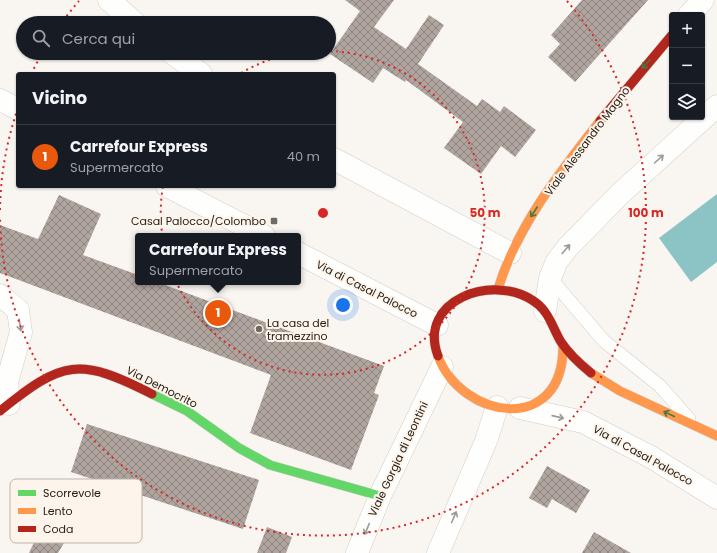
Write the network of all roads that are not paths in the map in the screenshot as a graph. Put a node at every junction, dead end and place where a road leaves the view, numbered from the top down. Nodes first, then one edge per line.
1 (109, 0) edge
2 (703, 0) edge
3 (693, 12) edge
4 (128, 16) edge
5 (669, 38) edge
6 (182, 60) edge
7 (198, 72) edge
8 (0, 100) edge
9 (717, 106) edge
10 (16, 108) edge
11 (336, 160) edge
12 (171, 188) edge
13 (258, 233) edge
14 (510, 252) junction
15 (301, 255) edge
16 (550, 278) junction
17 (498, 289) junction
18 (0, 295) edge
19 (545, 311) junction
20 (437, 325) junction
21 (562, 344) junction
22 (442, 367) junction
23 (4, 407) edge
24 (497, 407) junction
25 (520, 408) junction
26 (695, 426) junction
27 (717, 436) edge
28 (380, 496) junction
29 (717, 498) edge
30 (357, 553) edge
31 (438, 553) edge

1 - 4 street
2 - 3 street
5 -> 14 street, Viale Alessandro Magno
6 - 7 street
8 - 10 street
16 -> 9 street
11 - 14 street
12 - 13 street
14 - 17 street, Viale Alessandro Magno
15 - 20 street, Via di Casal Palocco
16 - 19 street
16 - 26 lane
17 - 19 street
17 - 20 street
18 -> 23 street
19 - 21 street
20 - 22 street
21 - 25 street
26 -> 21 street
22 - 24 street
22 - 28 street, Viale Gorgia di Leontini
23 - 28 street, Via Democrito
24 - 25 street
31 -> 24 street
25 -> 29 street, Via di Casal Palocco
26 - 27 street
28 -> 30 street, Viale Gorgia di Leontini

